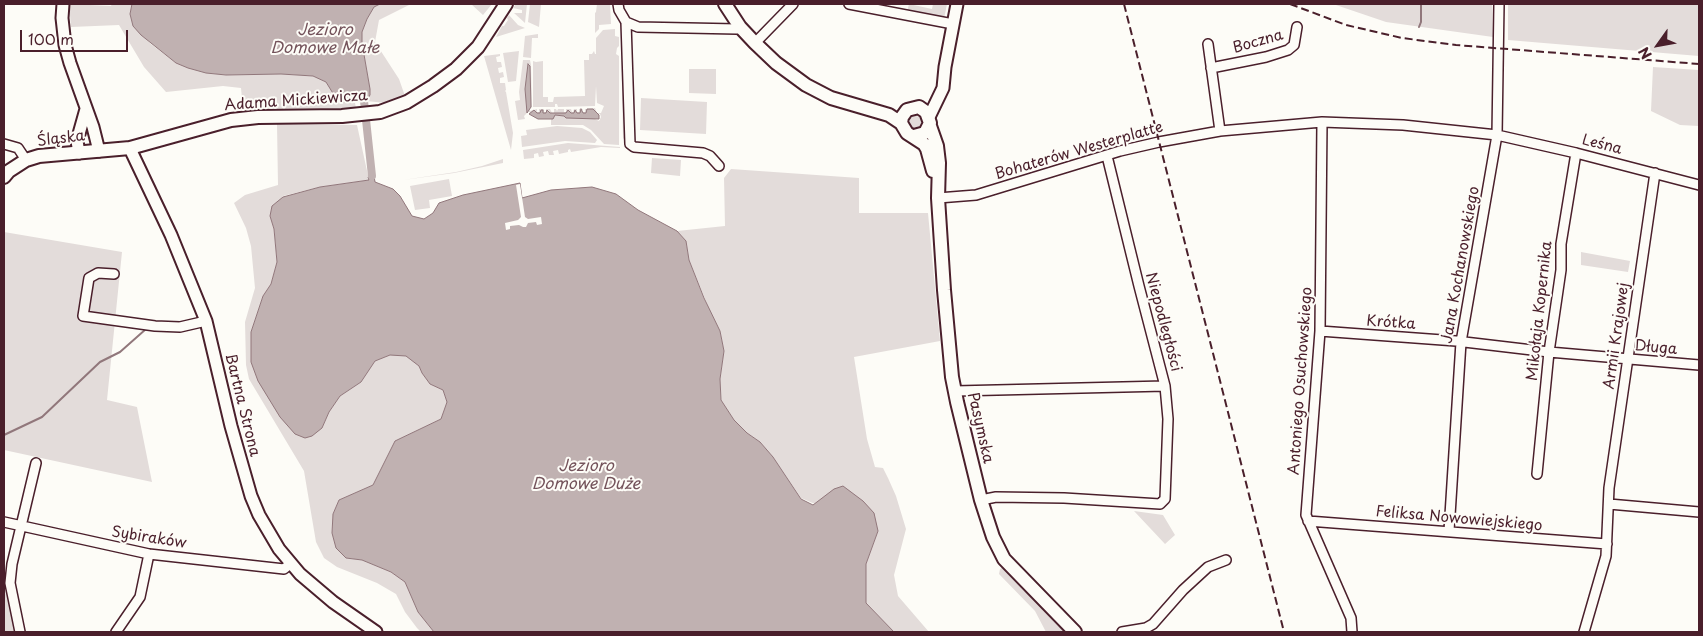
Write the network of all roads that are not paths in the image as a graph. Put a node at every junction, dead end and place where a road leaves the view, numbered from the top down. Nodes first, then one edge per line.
1 (63, 4) edge
2 (506, 4) edge
3 (618, 4) edge
4 (725, 4) edge
5 (793, 4) edge
6 (849, 4) edge
7 (957, 4) edge
8 (1499, 4) edge
9 (626, 22) junction
10 (953, 24) junction
11 (740, 27) junction
12 (1297, 27) dead end
13 (755, 43) junction
14 (1208, 44) dead end
15 (945, 67) junction
16 (1211, 68) junction
17 (847, 102) junction
18 (86, 109) junction
19 (913, 109) junction
20 (929, 122) junction
21 (1322, 122) junction
22 (901, 123) junction
23 (1220, 131) junction
24 (1497, 135) junction
25 (914, 136) junction
26 (4, 144) edge
27 (130, 148) junction
28 (98, 151) junction
29 (78, 153) junction
30 (1576, 153) junction
31 (1107, 156) junction
32 (26, 160) junction
33 (719, 166) dead end
34 (1655, 173) junction
35 (4, 177) edge
36 (1699, 185) edge
37 (938, 198) junction
38 (114, 274) dead end
39 (206, 321) junction
40 (1320, 331) junction
41 (1461, 342) junction
42 (1550, 352) junction
43 (1627, 360) junction
44 (1699, 365) edge
45 (1165, 386) junction
46 (955, 392) junction
47 (36, 463) dead end
48 (1537, 474) dead end
49 (981, 500) junction
50 (1609, 504) junction
51 (1699, 512) edge
52 (1308, 521) junction
53 (4, 522) edge
54 (21, 526) junction
55 (1448, 531) junction
56 (1607, 544) junction
57 (149, 554) junction
58 (1226, 560) dead end
59 (290, 564) junction
60 (20, 632) edge
61 (116, 632) edge
62 (376, 632) edge
63 (1075, 632) edge
64 (1122, 632) edge
65 (1352, 632) edge
66 (1584, 632) edge

1 - 18 street
2 - 27 main road, Adama Mickiewicza
3 - 9 street
4 - 11 main road
5 - 13 street
6 - 10 street
7 - 10 street
8 - 24 street, Jana Kochanowskiego
9 - 11 street
9 - 33 street
10 - 15 street
11 - 13 main road
12 - 16 street, Boczna
13 - 17 main road
14 - 16 street
15 - 19 street
15 - 20 street
16 - 23 street
17 - 19 main road
17 - 22 main road
18 - 28 street
18 - 29 street
19 - 20 main road
19 - 22 main road
20 - 25 main road
20 - 37 main road, Pasymska
21 - 23 street, Bohaterów Westerplatte
21 - 24 street, Bohaterów Westerplatte
21 - 40 street, Antoniego Osuchowskiego
22 - 25 main road
23 - 31 street, Bohaterów Westerplatte
24 - 30 street, Leśna
24 - 41 street, Jana Kochanowskiego
25 - 37 main road, Pasymska
26 - 32 street
27 - 28 main road, Adama Mickiewicza
27 - 39 street, Bartna Strona
28 - 29 main road, Śląska
29 - 32 main road, Śląska
30 - 34 street, Leśna
30 - 42 street, Mikołaja Kopernika
31 - 37 street, Bohaterów Westerplatte
31 - 45 street, Niepodległości
32 - 35 main road, Śląska
34 - 36 street, Leśna
34 - 43 street, Armii Krajowej
37 - 46 main road, Pasymska
38 - 39 street
39 - 59 street, Bartna Strona
40 - 41 street, Krótka
40 - 52 street, Antoniego Osuchowskiego
41 - 42 street, Długa
41 - 55 street, Jana Kochanowskiego
42 - 43 street, Długa
42 - 48 street, Mikołaja Kopernika
43 - 44 street, Długa
43 - 50 street, Armii Krajowej
45 - 46 street
45 - 49 street, Niepodległości
46 - 49 main road, Pasymska
47 - 54 street
49 - 63 main road, Pasymska
50 - 51 street
50 - 56 street, Armii Krajowej
52 - 55 street, Feliksa Nowowiejskiego
52 - 65 street, Antoniego Osuchowskiego
53 - 54 street, Sybiraków
54 - 57 street, Sybiraków
54 - 60 street
55 - 56 street, Feliksa Nowowiejskiego
56 - 66 street, Armii Krajowej
57 - 59 street, Sybiraków
57 - 61 street
58 - 64 street
59 - 62 street, Bartna Strona

